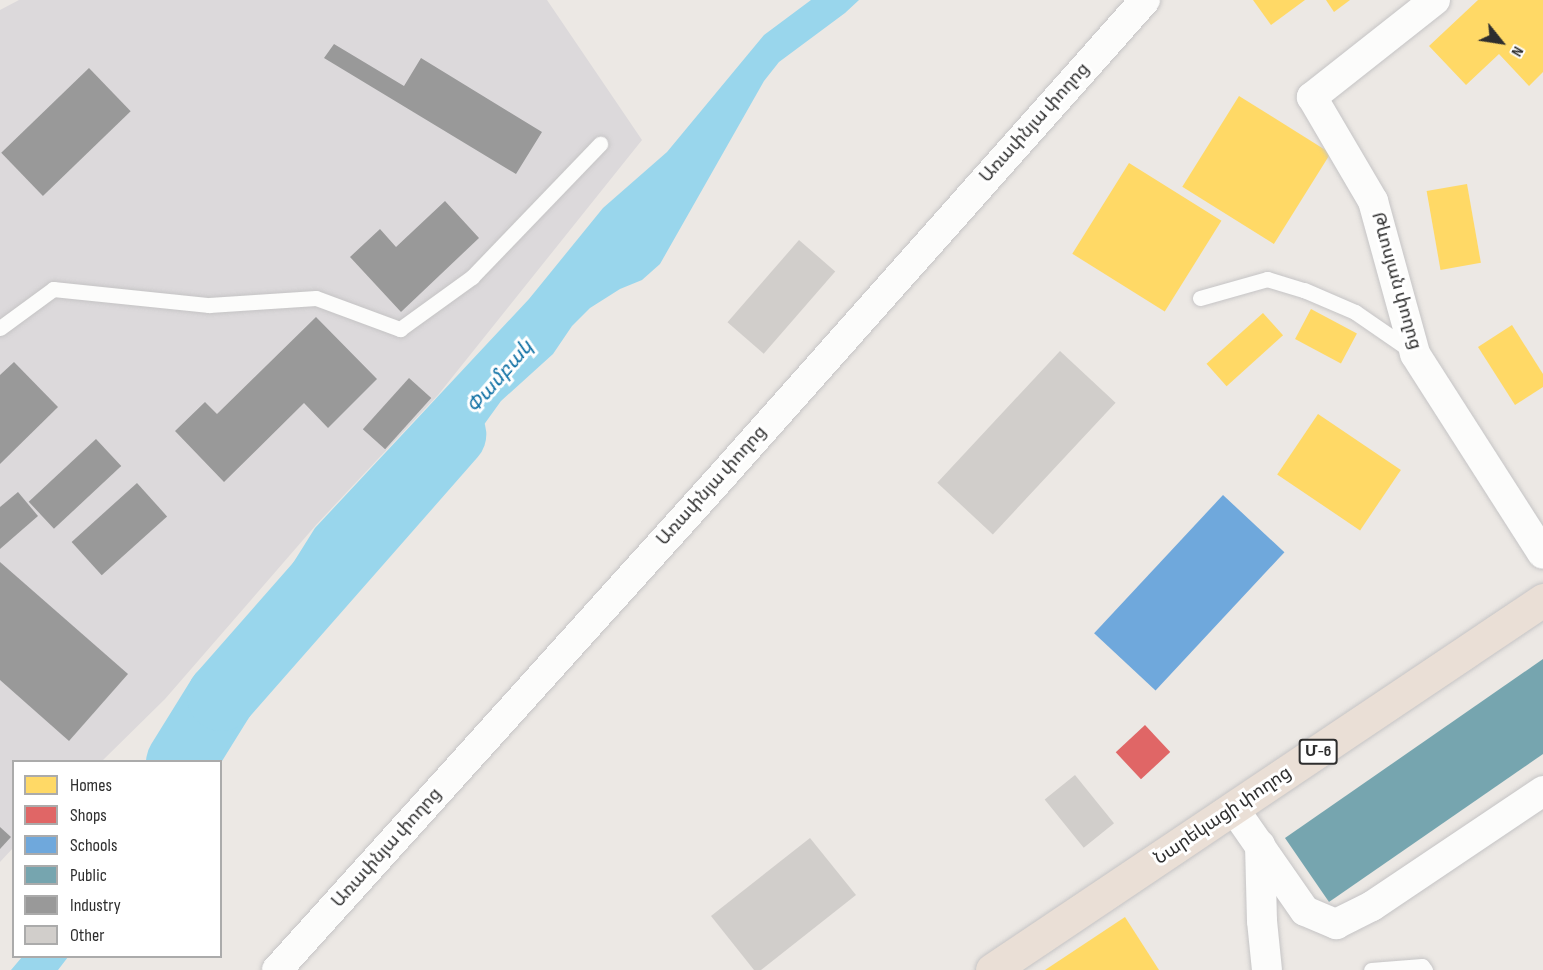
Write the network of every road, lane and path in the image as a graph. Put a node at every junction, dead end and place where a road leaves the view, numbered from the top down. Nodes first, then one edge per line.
1 (1145, 0) edge
2 (1435, 0) edge
3 (600, 144) dead end
4 (1200, 298) dead end
5 (0, 328) edge
6 (1415, 354) junction
7 (1543, 554) edge
8 (1543, 600) edge
9 (1543, 790) edge
10 (1234, 809) junction
11 (1260, 845) junction
12 (277, 970) edge
13 (992, 970) edge
14 (1268, 970) edge
15 (1371, 970) edge
16 (1425, 970) edge

1 - 12 street, Առափնյա փողոց
2 - 6 street, Թևոսյան փողոց
3 - 5 lane
4 - 6 lane
6 - 7 street, Թևոսյան փողոց
8 - 10 highway, Նարեկացի փողոց / Մ-6
9 - 11 street
10 - 11 street
10 - 13 highway, Նարեկացի փողոց / Մ-6
11 - 14 street
15 - 16 lane

